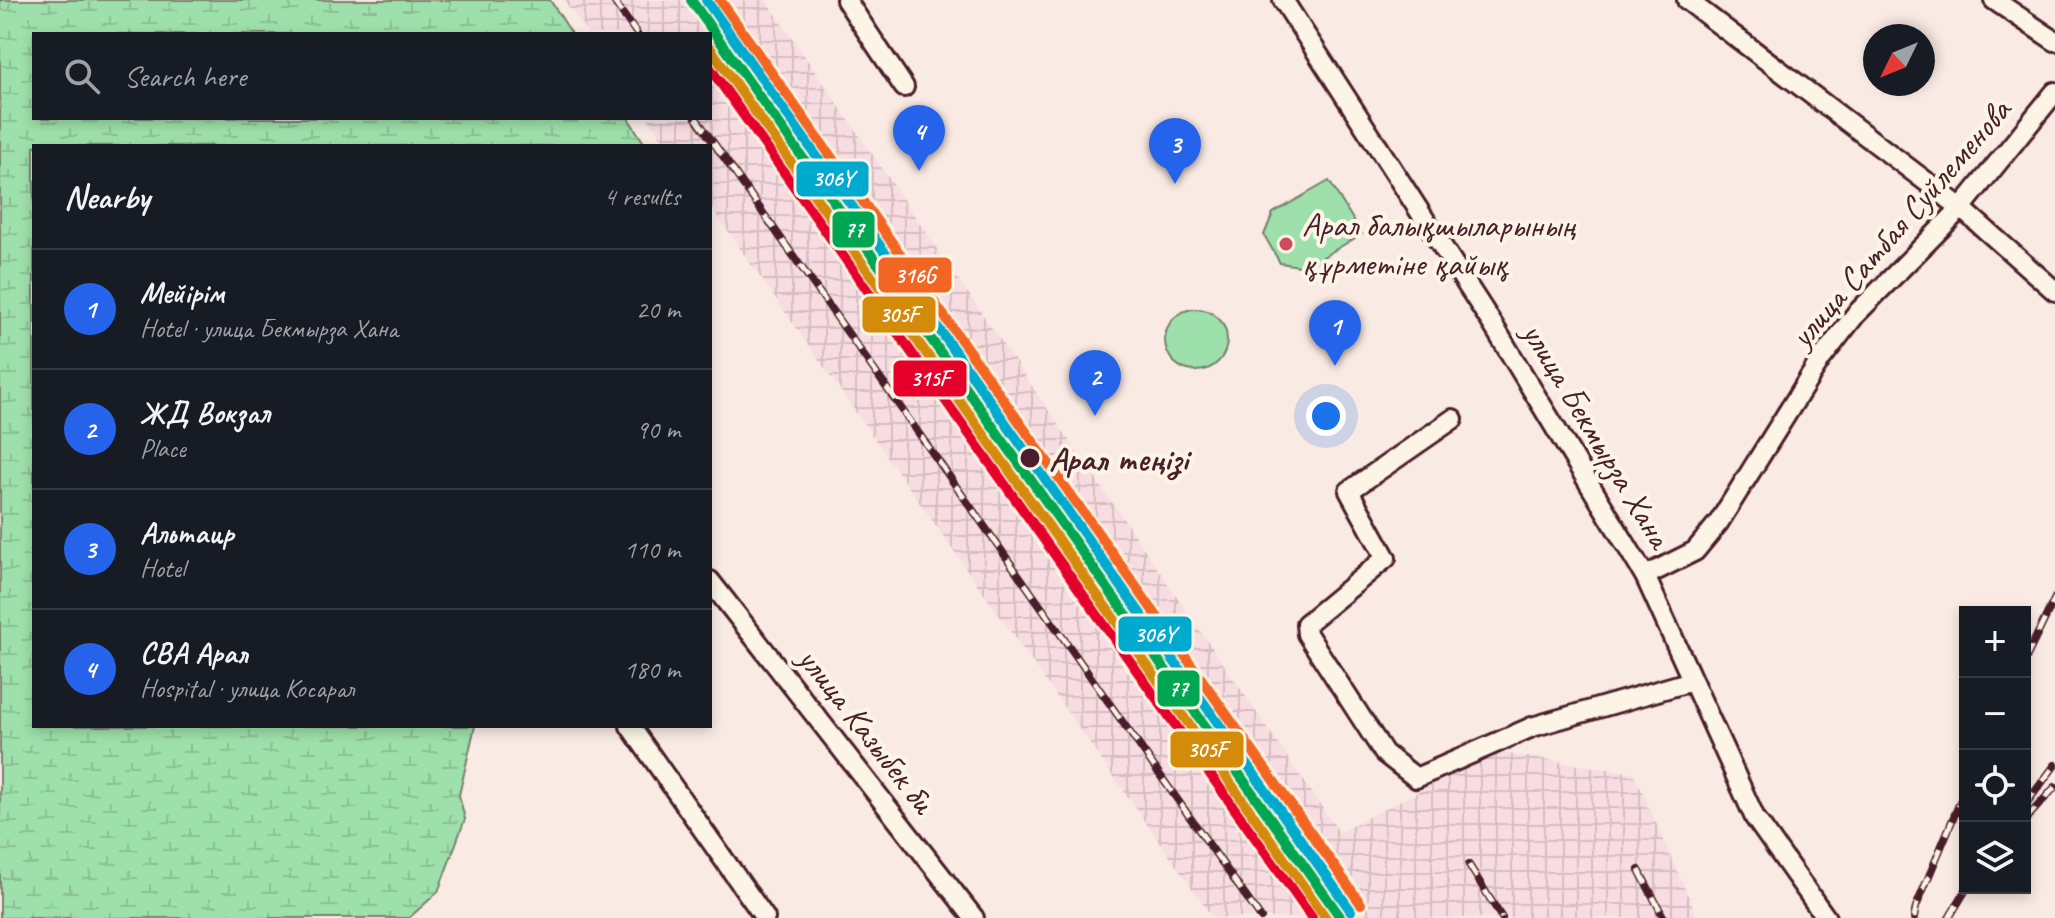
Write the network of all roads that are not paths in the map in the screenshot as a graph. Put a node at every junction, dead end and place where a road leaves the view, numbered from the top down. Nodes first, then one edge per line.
1 (846, 0) edge
2 (1283, 0) edge
3 (1687, 0) edge
4 (1994, 0) edge
5 (2055, 41) edge
6 (904, 87) dead end
7 (2055, 92) edge
8 (1961, 208) junction
9 (2055, 291) edge
10 (1453, 419) dead end
11 (1645, 576) junction
12 (712, 584) edge
13 (1692, 681) junction
14 (631, 728) edge
15 (765, 918) edge
16 (974, 918) edge
17 (1826, 918) edge

1 - 6 street
2 - 11 street, улица Бекмырза Хана
3 - 8 street
4 - 5 street
7 - 8 street, улица Сатбая Суйлеменова
8 - 9 street
8 - 11 street, улица Сатбая Суйлеменова
10 - 13 street
11 - 13 street, улица Бекмырза Хана
12 - 16 street, улица Казыбек би
13 - 17 street, улица Бекмырза Хана
14 - 15 street

